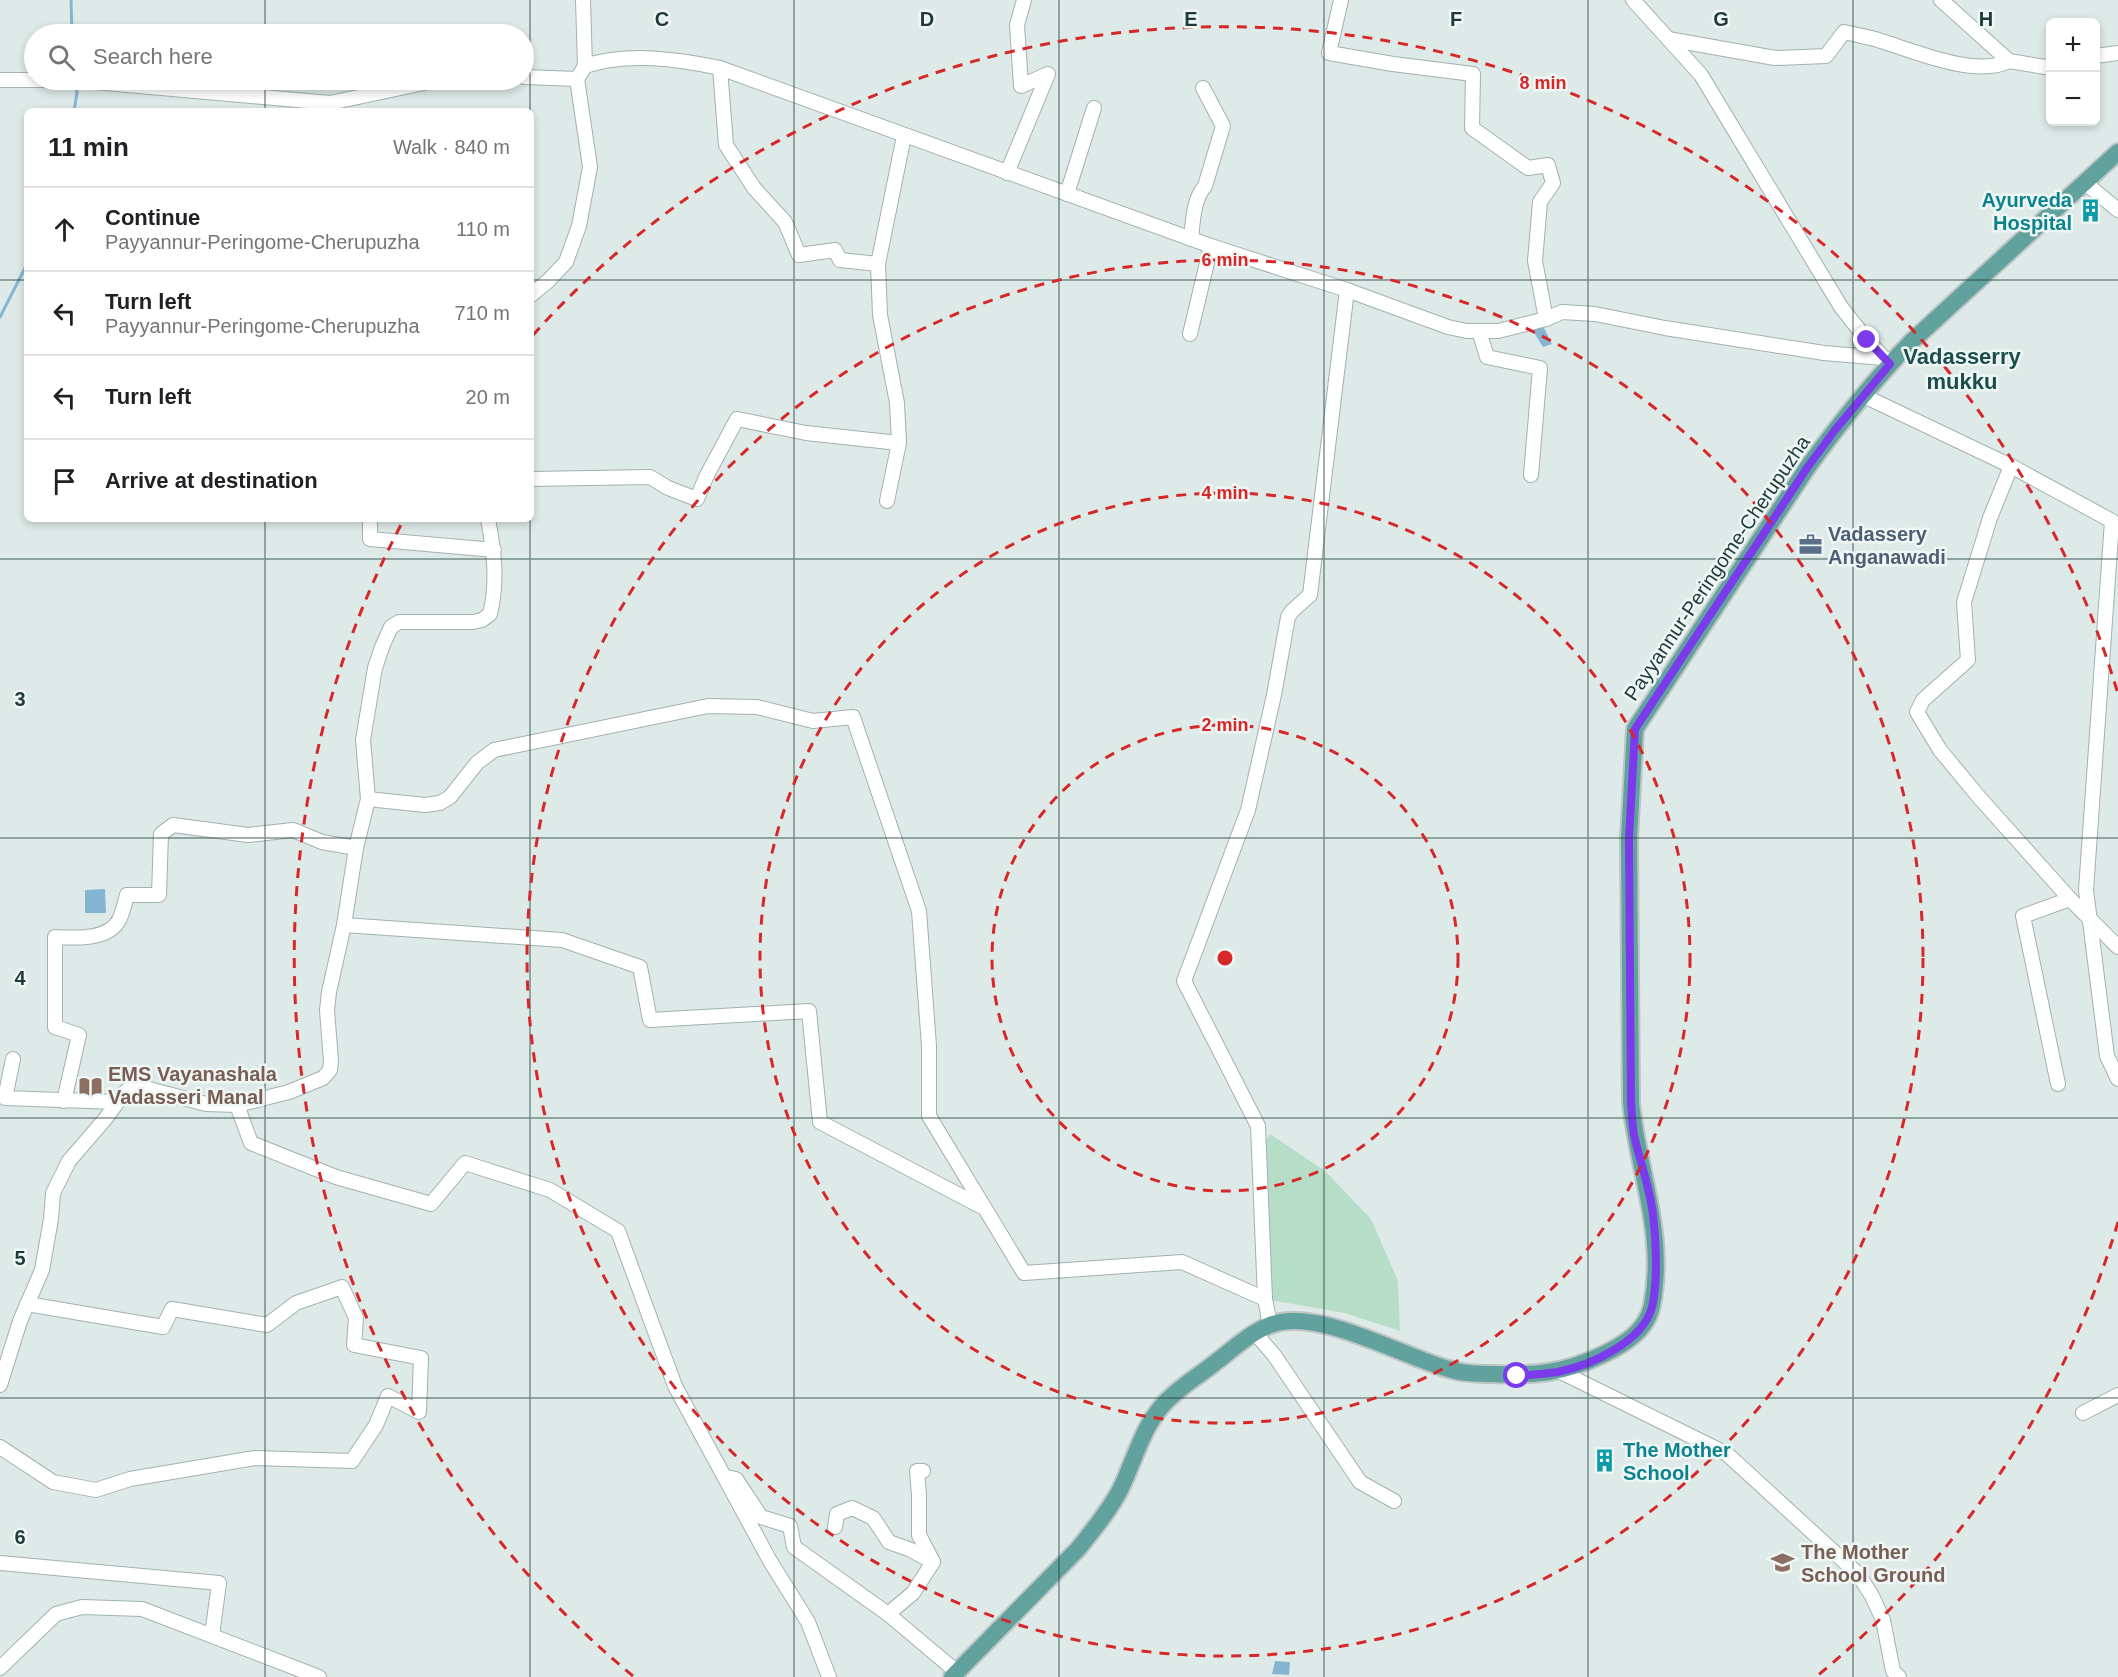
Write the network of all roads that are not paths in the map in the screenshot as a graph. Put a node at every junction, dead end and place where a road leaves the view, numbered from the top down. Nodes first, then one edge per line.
1 (583, 0) edge
2 (1024, 0) edge
3 (1341, 0) edge
4 (1633, 0) edge
5 (1941, 0) edge
6 (1668, 39) junction
7 (2118, 53) edge
8 (2100, 55) edge
9 (2009, 61) junction
10 (585, 66) junction
11 (2046, 67) edge
12 (720, 68) junction
13 (534, 77) edge
14 (577, 79) junction
15 (0, 80) edge
16 (24, 80) edge
17 (1203, 88) dead end
18 (190, 90) edge
19 (391, 90) edge
20 (1094, 108) dead end
21 (904, 136) junction
22 (2118, 152) edge
23 (1007, 173) junction
24 (2084, 182) junction
25 (1067, 194) junction
26 (2118, 210) edge
27 (1191, 239) junction
28 (1211, 246) junction
29 (878, 264) junction
30 (1347, 290) junction
31 (534, 293) edge
32 (1546, 319) junction
33 (1479, 332) junction
34 (1190, 334) dead end
35 (1887, 361) junction
36 (1864, 396) junction
37 (899, 443) junction
38 (2011, 466) junction
39 (1531, 475) dead end
40 (534, 479) edge
41 (887, 501) dead end
42 (370, 522) edge
43 (489, 522) edge
44 (2115, 522) edge
45 (494, 550) junction
46 (368, 799) junction
47 (356, 848) junction
48 (2070, 899) junction
49 (2090, 919) junction
50 (344, 925) junction
51 (2118, 947) edge
52 (13, 1059) dead end
53 (2118, 1079) edge
54 (2058, 1084) dead end
55 (64, 1101) junction
56 (117, 1102) junction
57 (237, 1105) junction
58 (985, 1209) junction
59 (1265, 1299) junction
60 (27, 1304) junction
61 (1262, 1329) junction
62 (1559, 1371) junction
63 (0, 1385) edge
64 (2118, 1395) edge
65 (2083, 1413) dead end
66 (0, 1447) edge
67 (923, 1471) dead end
68 (724, 1477) junction
69 (1394, 1501) dead end
70 (834, 1527) dead end
71 (933, 1562) junction
72 (0, 1563) edge
73 (888, 1614) junction
74 (212, 1635) junction
75 (0, 1668) edge
76 (955, 1675) edge
77 (1895, 1675) edge
78 (319, 1677) edge
79 (829, 1677) edge

1 - 10 street
2 - 23 street
3 - 32 street
4 - 6 street
5 - 9 street
6 - 9 street
6 - 35 street
7 - 8 street
9 - 11 street
10 - 12 street
10 - 14 street
12 - 21 street
12 - 29 street
13 - 14 street
14 - 31 street
15 - 16 street
17 - 27 street
18 - 19 street
20 - 25 street
21 - 23 street
21 - 29 street
22 - 24 main road, Payyannur-Peringome-Cherupuzha
23 - 25 street
24 - 26 street
24 - 35 main road, Payyannur-Peringome-Cherupuzha
25 - 27 street
27 - 28 street
28 - 30 street
28 - 34 street
29 - 37 street
30 - 33 street
30 - 59 street
32 - 33 street
32 - 35 street
33 - 39 street
35 - 36 main road, Payyannur-Peringome-Cherupuzha
36 - 38 street
36 - 62 main road, Payyannur-Peringome-Cherupuzha
37 - 40 street
37 - 41 street
38 - 44 street
38 - 48 street
42 - 45 street
43 - 45 street
44 - 49 street
45 - 46 street
46 - 47 street
46 - 58 street
47 - 50 street
47 - 55 street
48 - 49 street
48 - 54 street
49 - 51 street
49 - 53 street
50 - 57 street
50 - 58 street
52 - 55 street
55 - 56 street
56 - 57 street
56 - 60 street
57 - 68 street
58 - 59 street
59 - 61 street
60 - 63 street
60 - 66 street
61 - 62 main road, Payyannur-Peringome-Cherupuzha
61 - 69 street
61 - 76 main road, Payyannur-Peringome-Cherupuzha
62 - 77 street
64 - 65 street
67 - 71 street
68 - 73 street
68 - 79 street
70 - 71 street
71 - 73 street
72 - 74 street
73 - 76 street
74 - 75 street
74 - 78 street

